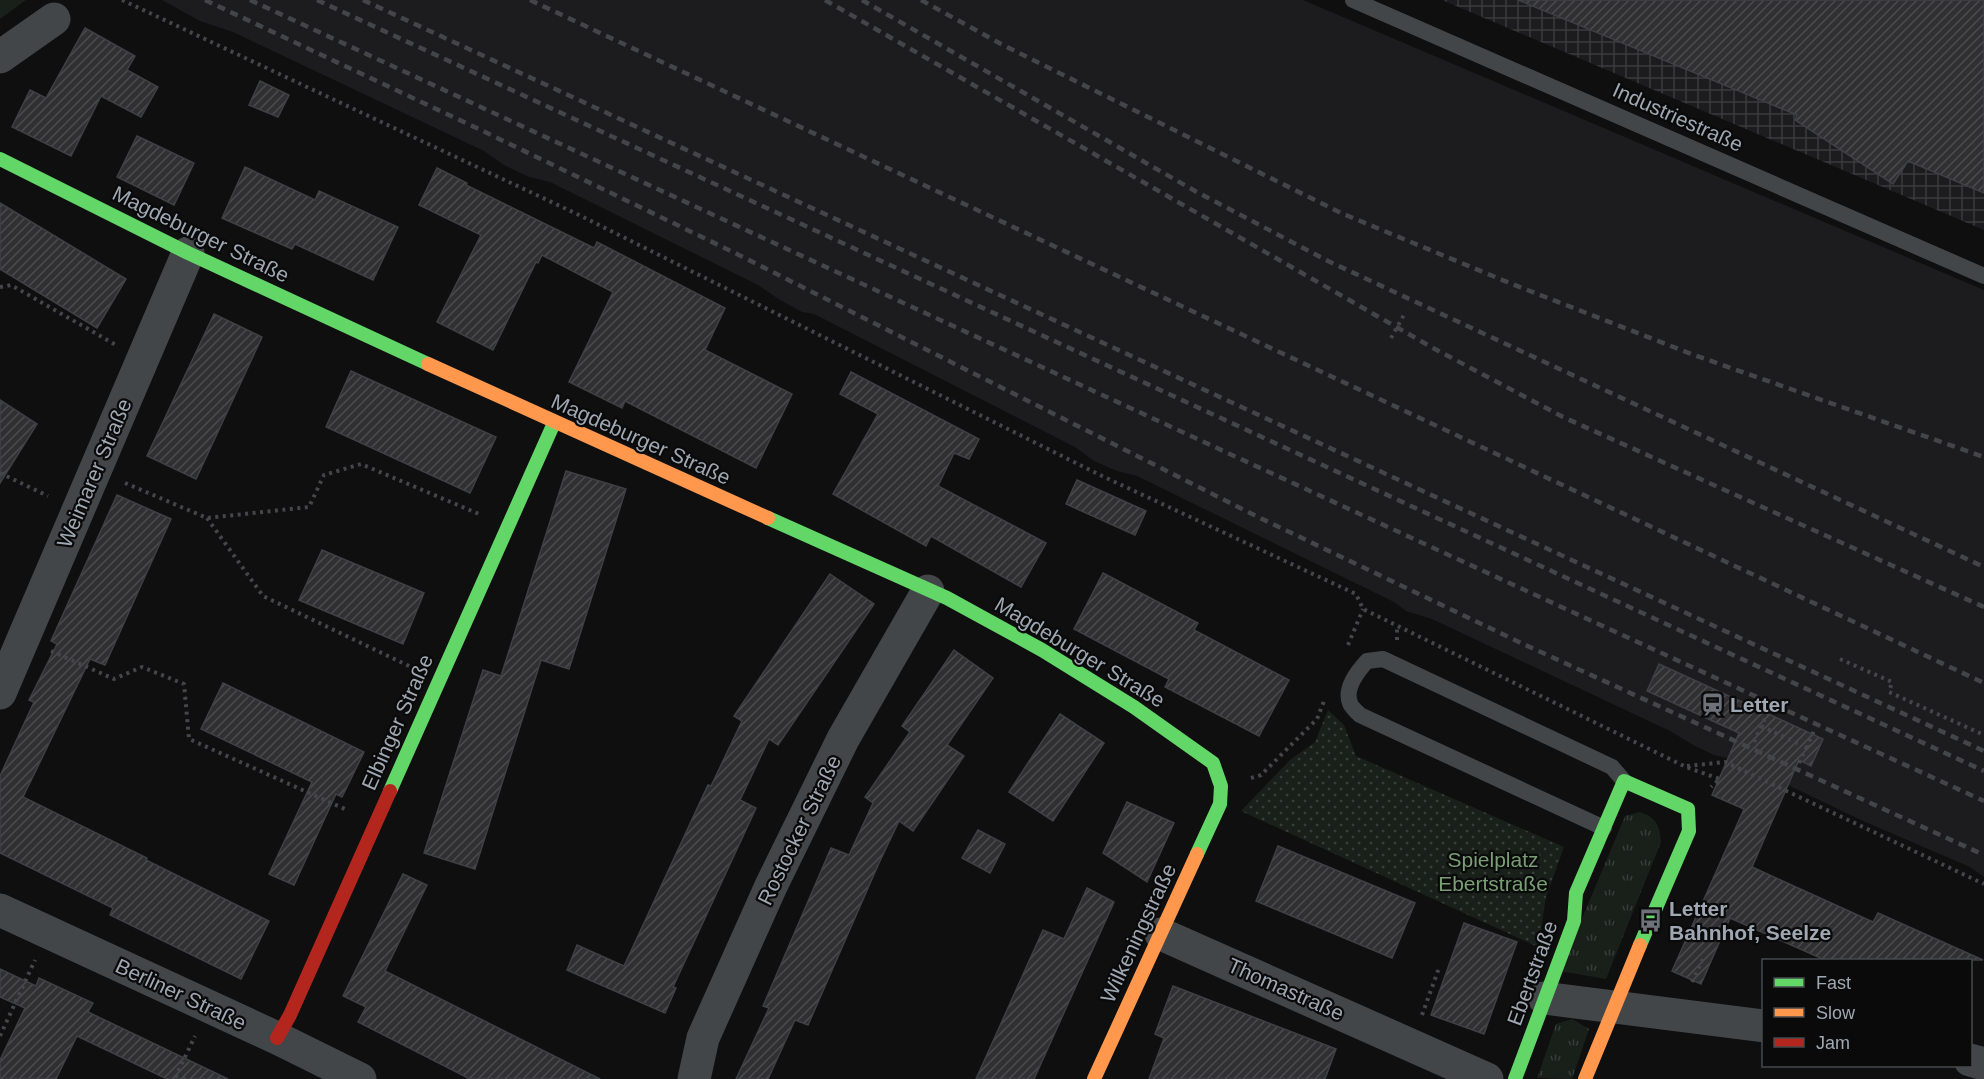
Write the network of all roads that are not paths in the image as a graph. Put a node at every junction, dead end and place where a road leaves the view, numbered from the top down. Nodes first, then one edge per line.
1 (1353, 0) edge
2 (54, 19) dead end
3 (0, 57) edge
4 (0, 159) edge
5 (188, 253) junction
6 (1984, 276) edge
7 (554, 423) junction
8 (928, 591) junction
9 (0, 693) edge
10 (1624, 781) junction
11 (1220, 804) joint
12 (1604, 828) junction
13 (0, 910) edge
14 (1161, 934) junction
15 (1544, 998) junction
16 (1613, 1008) junction
17 (1762, 1026) edge
18 (278, 1038) junction
19 (1096, 1078) edge
20 (360, 1079) edge
21 (694, 1079) edge
22 (1487, 1079) edge
23 (1515, 1079) edge
24 (1586, 1079) edge

1 - 6 lane, Industriestraße
2 - 3 street
4 - 5 street, Magdeburger Straße
5 - 7 street, Magdeburger Straße
5 - 9 street, Weimarer Straße
7 - 8 street, Magdeburger Straße
7 - 18 street, Elbinger Straße
8 - 11 street, Magdeburger Straße
8 - 21 street, Rostocker Straße
10 - 12 street, Ebertstraße
10 - 12 lane
10 - 16 street
11 - 14 street, Wilkeningstraße
12 - 15 street, Ebertstraße
13 - 18 street, Berliner Straße
14 - 19 street, Wilkeningstraße
14 - 22 street, Thomastraße
15 - 16 street
15 - 23 street, Ebertstraße
16 - 17 street
16 - 24 street
18 - 20 street, Berliner Straße

